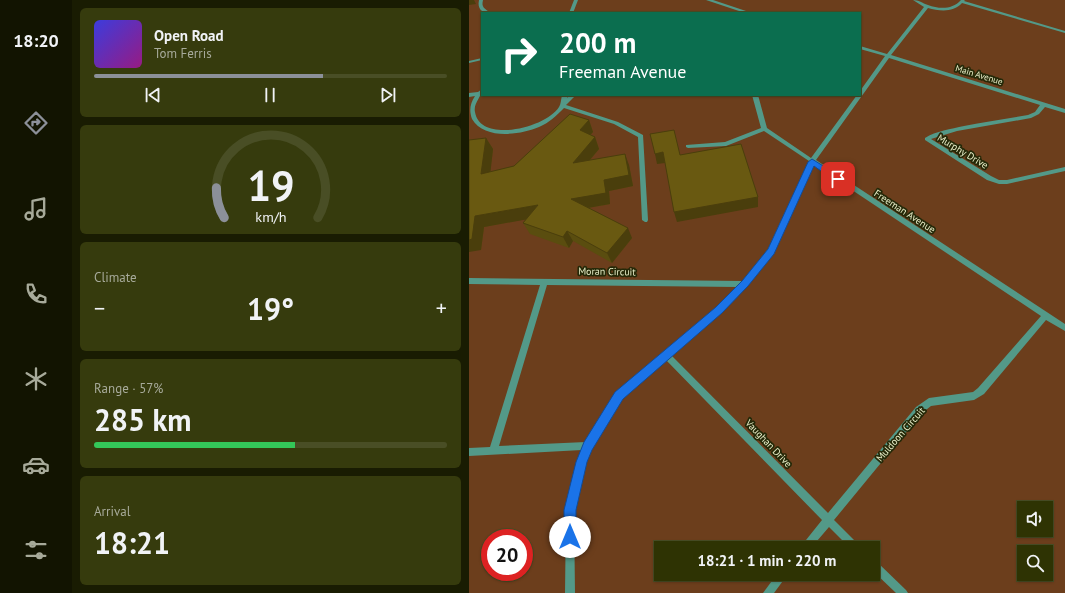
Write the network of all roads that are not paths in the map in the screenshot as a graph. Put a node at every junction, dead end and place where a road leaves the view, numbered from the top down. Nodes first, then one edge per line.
1 (481, 0) edge
2 (576, 0) edge
3 (709, 0) edge
4 (915, 0) edge
5 (963, 1) edge
6 (927, 6) junction
7 (487, 12) edge
8 (571, 12) edge
9 (740, 12) edge
10 (1065, 32) edge
11 (861, 47) edge
12 (888, 56) junction
13 (481, 59) edge
14 (469, 62) edge
15 (481, 93) edge
16 (861, 94) edge
17 (469, 96) edge
18 (565, 96) edge
19 (572, 96) edge
20 (755, 96) edge
21 (859, 96) edge
22 (1044, 104) junction
23 (562, 106) junction
24 (1065, 111) edge
25 (764, 129) junction
26 (688, 146) dead end
27 (812, 162) junction
28 (1065, 169) edge
29 (645, 220) dead end
30 (469, 281) edge
31 (544, 282) junction
32 (745, 284) junction
33 (1045, 316) junction
34 (1065, 328) edge
35 (666, 355) junction
36 (588, 446) junction
37 (493, 451) junction
38 (469, 452) edge
39 (828, 520) junction
40 (811, 541) edge
41 (849, 541) edge
42 (880, 571) edge
43 (777, 581) edge
44 (570, 593) edge
45 (768, 593) edge
46 (903, 593) edge

1 - 7 lane
2 - 8 lane
3 - 9 lane
4 - 6 lane
5 - 6 lane
5 - 10 lane
6 - 12 lane
11 - 12 lane, Main Avenue
12 - 16 lane
12 - 22 lane, Main Avenue
13 - 14 lane
15 - 17 lane
15 - 23 lane
18 - 23 lane
19 - 23 lane
20 - 25 lane
21 - 27 lane
22 - 24 lane, Main Avenue
22 - 28 lane, Murphy Drive
23 - 29 lane
25 - 26 lane
25 - 27 lane, Freeman Avenue
27 - 32 lane
27 - 33 lane, Freeman Avenue
30 - 31 lane, Moran Circuit
31 - 32 lane, Moran Circuit
31 - 37 lane
32 - 35 lane
33 - 34 lane, Freeman Avenue
33 - 39 lane, Muldoon Circuit
35 - 36 lane
35 - 39 lane, Vaughan Drive
36 - 37 lane
36 - 44 lane
37 - 38 lane
39 - 40 lane, Muldoon Circuit
39 - 41 lane, Vaughan Drive
42 - 46 lane
43 - 45 lane

